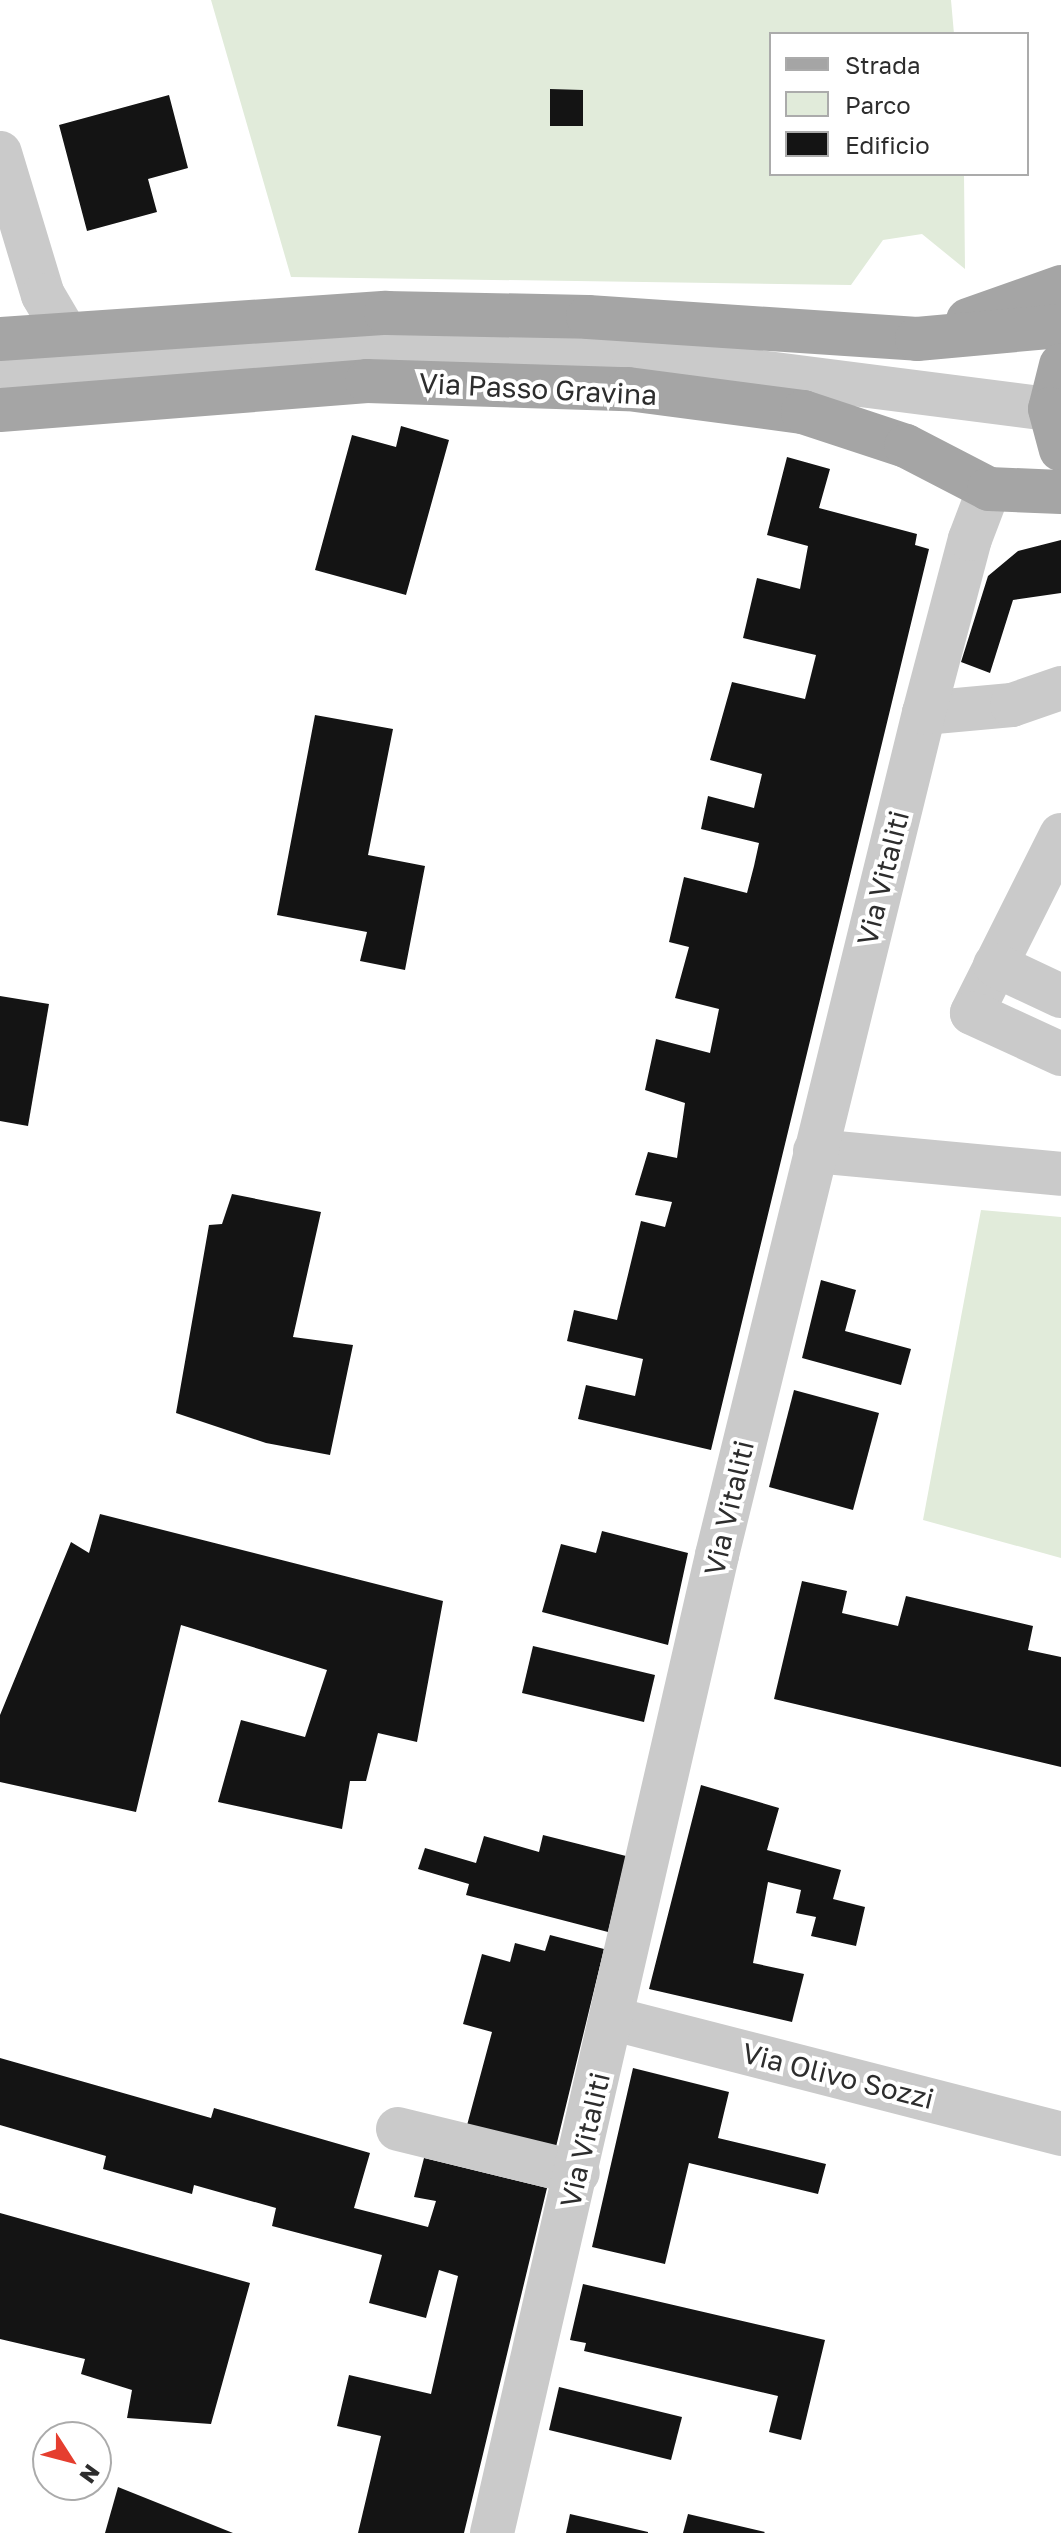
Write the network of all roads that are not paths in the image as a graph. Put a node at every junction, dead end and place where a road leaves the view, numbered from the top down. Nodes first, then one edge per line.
1 (0, 153) edge
2 (1061, 287) edge
3 (1061, 326) edge
4 (66, 334) junction
5 (0, 339) edge
6 (917, 339) junction
7 (1061, 365) edge
8 (0, 374) edge
9 (0, 410) edge
10 (1057, 423) edge
11 (989, 489) junction
12 (1061, 492) edge
13 (1061, 688) edge
14 (924, 713) junction
15 (1061, 835) edge
16 (995, 965) junction
17 (1061, 996) edge
18 (1061, 1054) edge
19 (815, 1151) junction
20 (1061, 1174) edge
21 (614, 2019) junction
22 (398, 2129) dead end
23 (1061, 2134) edge
24 (578, 2173) junction
25 (492, 2533) edge

1 - 4 street
2 - 6 main road
3 - 6 main road
4 - 5 main road
4 - 6 main road
7 - 10 main road
8 - 10 street
9 - 11 main road, Via Passo Gravina
11 - 12 main road, Via Passo Gravina
11 - 14 street, Via Vitaliti
13 - 14 street
14 - 19 street, Via Vitaliti
15 - 16 street
16 - 17 street
16 - 18 street
19 - 20 street
19 - 21 street, Via Vitaliti
21 - 23 street, Via Olivo Sozzi
21 - 24 street, Via Vitaliti
22 - 24 street
24 - 25 street, Via Vitaliti

